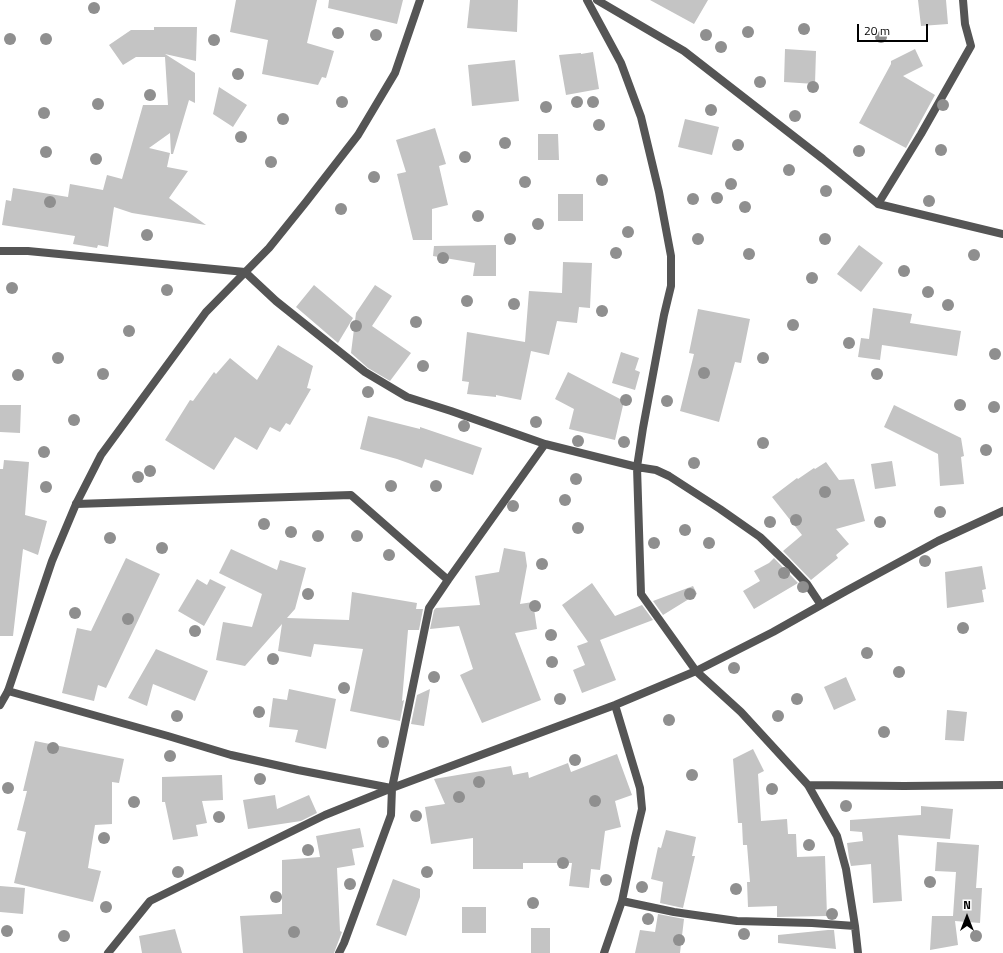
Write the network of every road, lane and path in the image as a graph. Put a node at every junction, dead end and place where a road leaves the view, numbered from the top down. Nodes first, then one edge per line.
1 (420, 0) edge
2 (587, 0) edge
3 (597, 0) edge
4 (963, 0) edge
5 (878, 204) junction
6 (1003, 234) edge
7 (0, 251) edge
8 (245, 272) junction
9 (545, 444) junction
10 (637, 467) junction
11 (76, 504) junction
12 (1003, 511) edge
13 (448, 580) junction
14 (821, 605) junction
15 (696, 671) junction
16 (8, 691) junction
17 (0, 705) edge
18 (615, 705) junction
19 (808, 785) junction
20 (1003, 785) edge
21 (392, 788) junction
22 (622, 901) junction
23 (855, 926) junction
24 (108, 953) edge
25 (339, 953) edge
26 (604, 953) edge
27 (858, 953) edge

1 - 8 street
2 - 10 street
3 - 5 street
4 - 5 street
5 - 6 street
7 - 8 street
8 - 9 street
8 - 11 street
9 - 10 street
9 - 13 street
10 - 14 street
10 - 15 street
11 - 13 street
11 - 16 street
12 - 14 street
13 - 21 street
14 - 15 street
15 - 18 street
15 - 19 street
16 - 17 street
16 - 21 street
18 - 21 street
18 - 22 street
19 - 20 street
19 - 23 street
21 - 24 street
21 - 25 street
22 - 23 street
22 - 26 street
23 - 27 street

